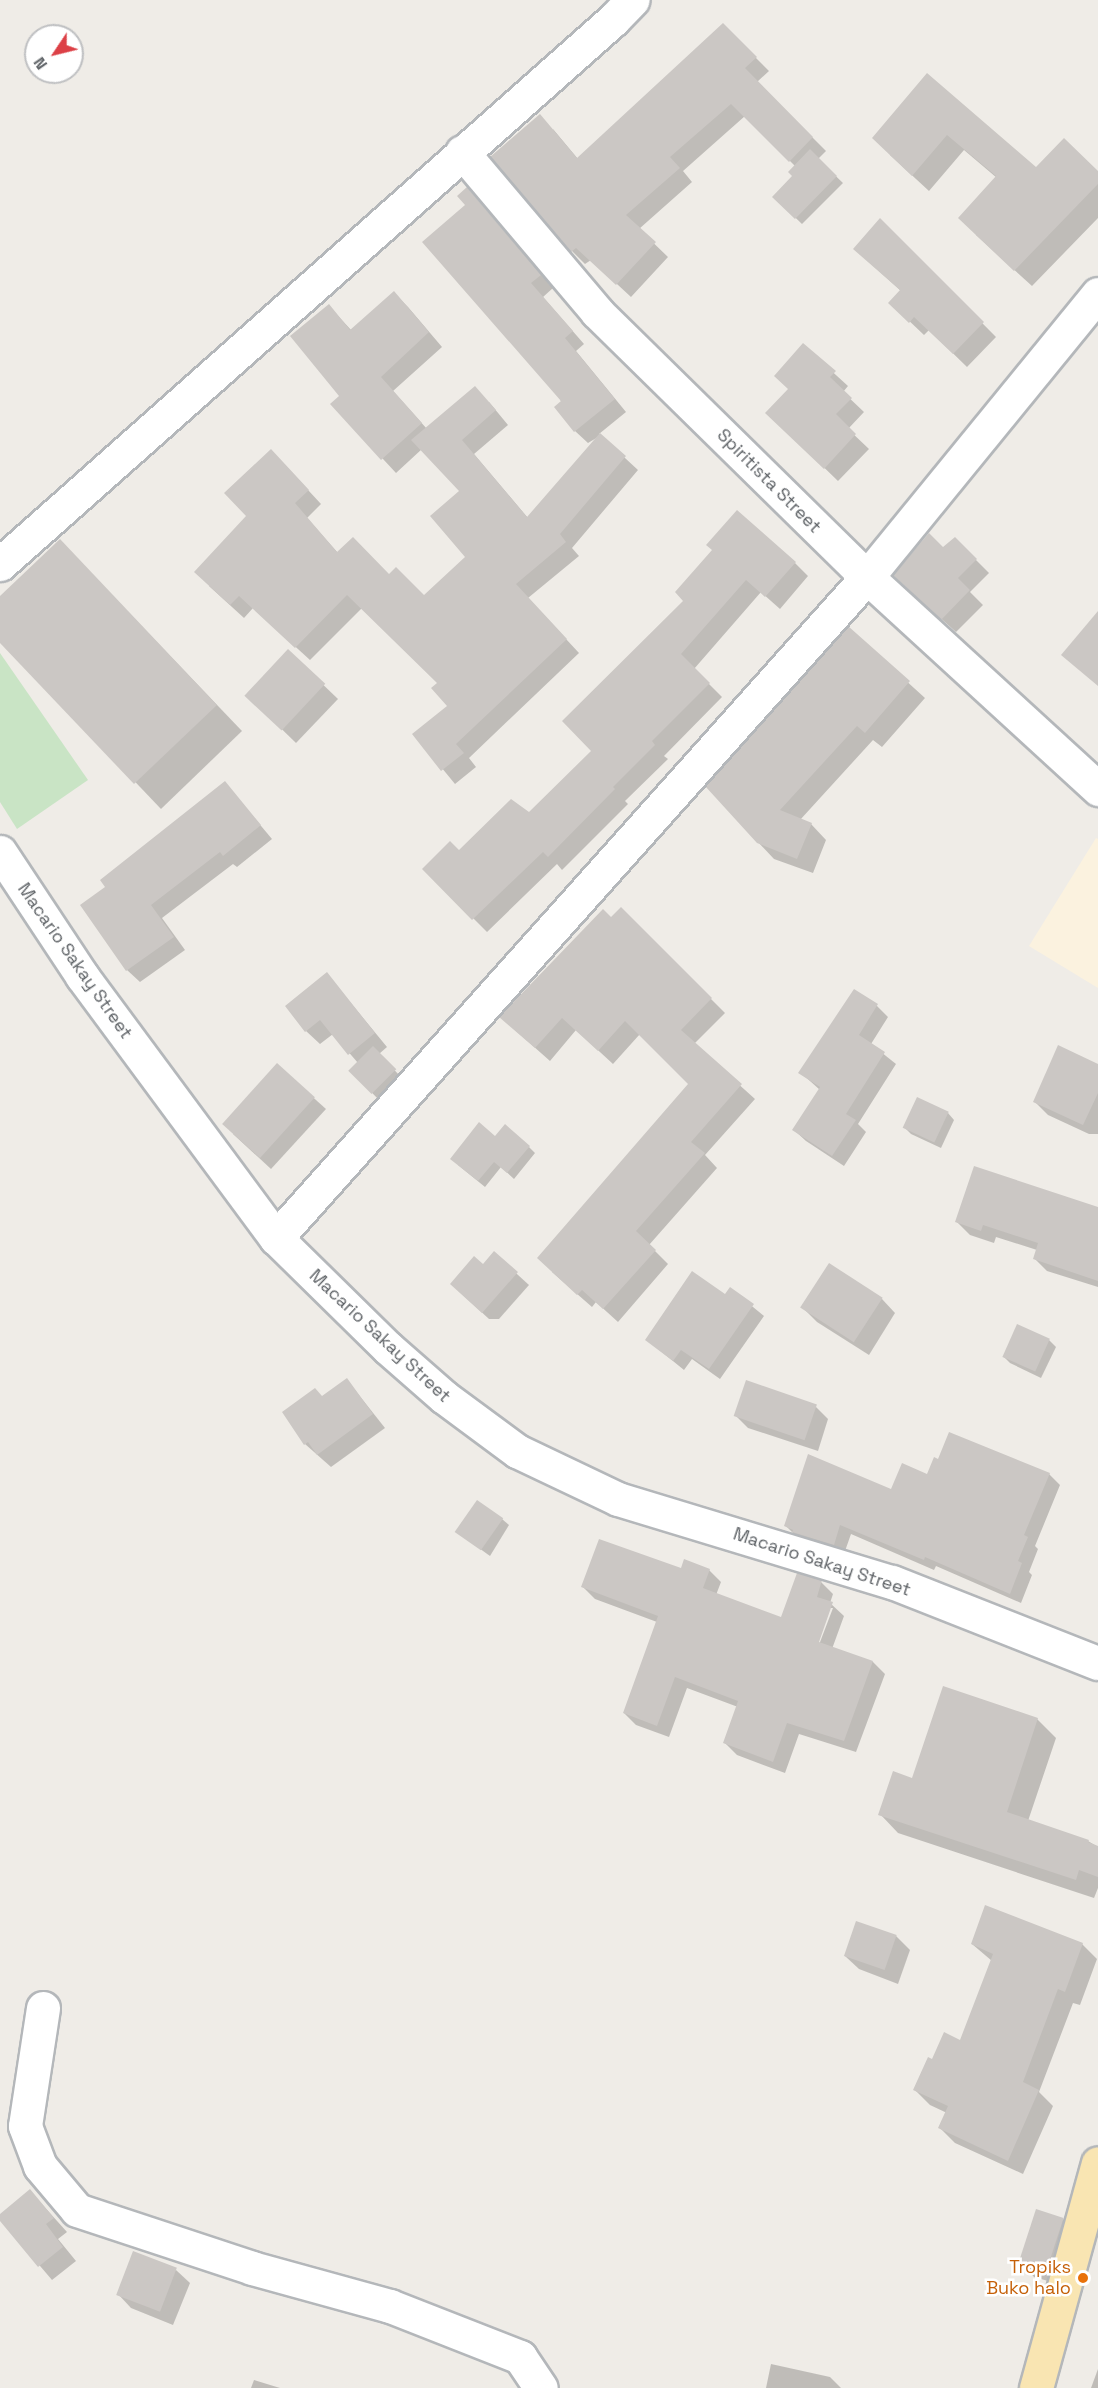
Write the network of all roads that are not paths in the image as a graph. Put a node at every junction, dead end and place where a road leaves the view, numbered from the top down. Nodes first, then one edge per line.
1 (632, 0) edge
2 (462, 152) junction
3 (1098, 294) edge
4 (0, 564) edge
5 (867, 577) junction
6 (1098, 789) edge
7 (0, 852) edge
8 (276, 1238) junction
9 (1098, 1663) edge
10 (44, 2008) dead end
11 (1098, 2163) edge
12 (541, 2388) edge
13 (1036, 2388) edge

1 - 2 street
2 - 4 street
2 - 5 street, Spiritista Street
3 - 5 street
5 - 6 street, Spiritista Street
5 - 8 street
7 - 8 street, Macario Sakay Street
8 - 9 street, Macario Sakay Street
10 - 12 street
11 - 13 main road

